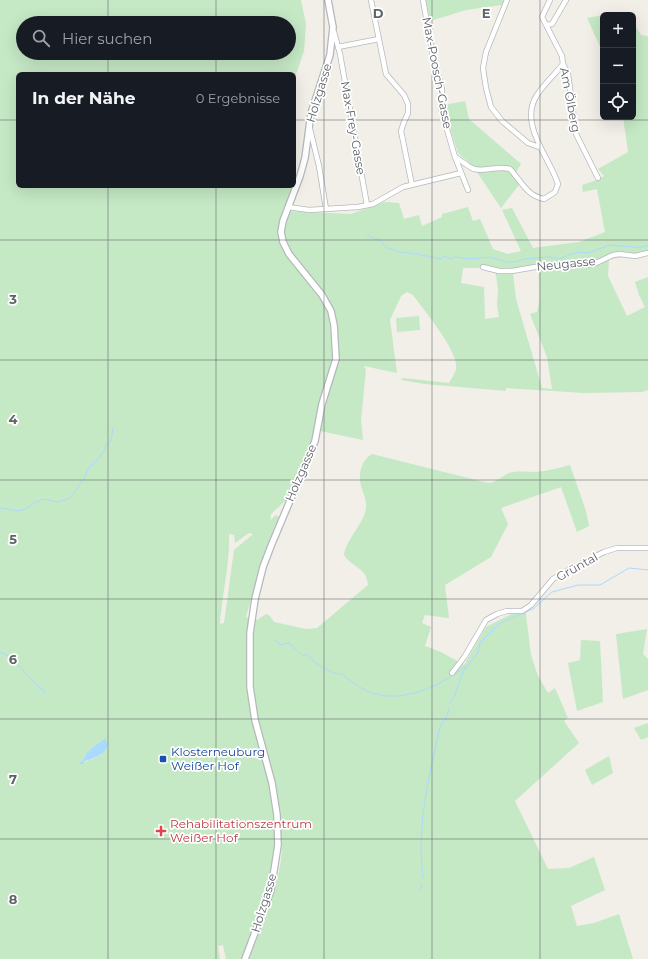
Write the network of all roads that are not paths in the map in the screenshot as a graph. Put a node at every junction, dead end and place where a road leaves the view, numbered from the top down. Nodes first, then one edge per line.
1 (328, 0) edge
2 (371, 0) edge
3 (423, 0) edge
4 (507, 0) edge
5 (550, 0) edge
6 (566, 0) edge
7 (547, 25) junction
8 (332, 28) junction
9 (379, 39) junction
10 (338, 47) junction
11 (340, 54) junction
12 (330, 55) junction
13 (563, 64) junction
14 (309, 124) junction
15 (539, 147) junction
16 (316, 151) junction
17 (306, 152) junction
18 (455, 157) junction
19 (461, 173) junction
20 (598, 178) dead end
21 (412, 184) junction
22 (296, 186) edge
23 (295, 188) edge
24 (468, 190) dead end
25 (367, 205) junction
26 (288, 207) junction
27 (326, 209) junction
28 (648, 253) edge
29 (483, 267) dead end
30 (648, 548) edge
31 (452, 673) dead end
32 (245, 959) edge

1 - 8 street, Holzgasse
2 - 9 street
3 - 18 street, Max-Poosch-Gasse
4 - 15 street
5 - 7 street, Am Ölberg
6 - 7 street
7 - 13 street, Am Ölberg
8 - 10 street, Max-Frey-Gasse
8 - 12 street, Holzgasse
9 - 10 street
9 - 21 street
10 - 11 street, Max-Frey-Gasse
11 - 12 street
11 - 25 street, Max-Frey-Gasse
12 - 14 street, Holzgasse
13 - 15 street
13 - 20 street, Am Ölberg
14 - 16 street
14 - 17 street, Holzgasse
15 - 18 street
16 - 17 street
16 - 27 street
17 - 22 street, Holzgasse
18 - 19 street, Max-Poosch-Gasse
19 - 21 street
19 - 24 street, Max-Poosch-Gasse
21 - 25 street
23 - 26 street, Holzgasse
25 - 27 street
26 - 27 street
26 - 32 street, Holzgasse
28 - 29 street, Neugasse
30 - 31 street, Grüntal

